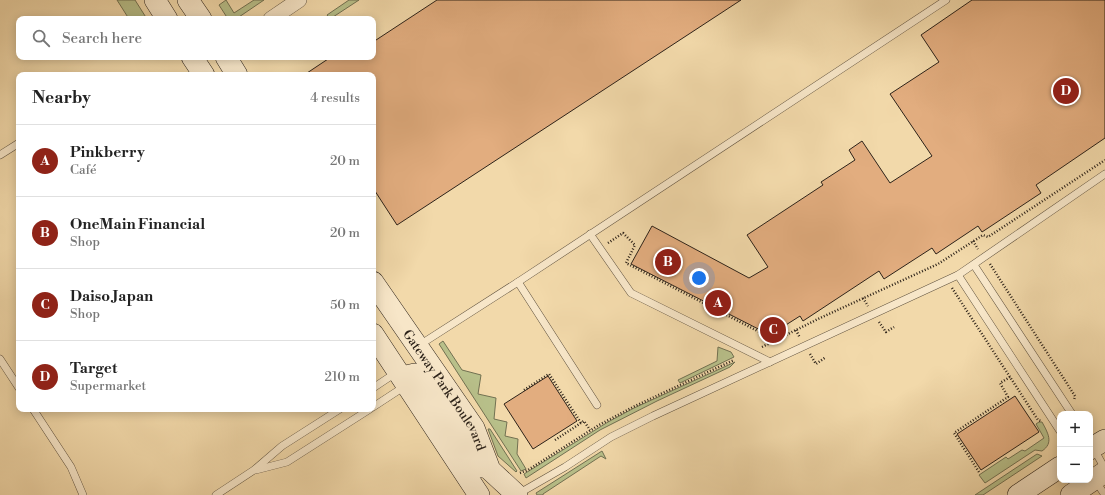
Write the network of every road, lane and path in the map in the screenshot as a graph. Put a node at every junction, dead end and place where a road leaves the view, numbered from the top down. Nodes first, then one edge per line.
1 (155, 0) edge
2 (188, 0) edge
3 (299, 0) edge
4 (946, 0) edge
5 (165, 16) edge
6 (199, 16) edge
7 (275, 16) edge
8 (228, 60) edge
9 (235, 72) edge
10 (16, 145) edge
11 (0, 155) edge
12 (1105, 160) edge
13 (1105, 174) edge
14 (590, 234) junction
15 (973, 241) junction
16 (608, 243) dead end
17 (984, 258) junction
18 (938, 264) junction
19 (974, 265) junction
20 (958, 275) junction
21 (948, 280) junction
22 (518, 282) junction
23 (376, 286) edge
24 (878, 321) dead end
25 (894, 326) dead end
26 (376, 338) edge
27 (775, 340) junction
28 (418, 346) junction
29 (762, 347) dead end
30 (809, 353) dead end
31 (826, 357) dead end
32 (0, 358) edge
33 (734, 360) dead end
34 (770, 362) junction
35 (402, 377) junction
36 (1010, 377) junction
37 (16, 383) edge
38 (376, 386) edge
39 (524, 390) dead end
40 (1074, 402) dead end
41 (376, 405) edge
42 (597, 405) dead end
43 (1070, 411) edge
44 (35, 412) edge
45 (335, 412) edge
46 (365, 412) edge
47 (1043, 422) dead end
48 (581, 423) junction
49 (1057, 426) edge
50 (590, 430) junction
51 (555, 440) dead end
52 (1095, 444) edge
53 (1057, 469) edge
54 (254, 470) junction
55 (490, 470) junction
56 (979, 472) dead end
57 (520, 473) dead end
58 (1100, 478) edge
59 (83, 495) edge
60 (216, 495) edge
61 (479, 495) edge
62 (516, 495) edge
63 (1018, 495) edge
64 (1071, 495) edge

1 - 5 street
2 - 6 street
3 - 7 street
4 - 14 lane
8 - 9 street
10 - 11 lane
12 - 15 path
13 - 17 lane
14 - 22 lane
14 - 34 lane
15 - 17 path
15 - 18 path
16 - 27 path
17 - 19 lane
17 - 40 path
18 - 21 path
18 - 27 path
19 - 20 lane
19 - 43 lane
20 - 21 lane
20 - 49 lane
21 - 34 lane
21 - 36 path
22 - 28 lane
22 - 42 lane
23 - 28 street, Gateway Park Boulevard
24 - 25 path
26 - 35 street, Gateway Park Boulevard
27 - 29 path
28 - 55 street, Gateway Park Boulevard
30 - 31 path
32 - 37 lane
33 - 50 path
34 - 62 lane
35 - 38 lane
35 - 41 lane
35 - 55 street
35 - 61 street, Gateway Park Boulevard
36 - 47 path
36 - 56 path
39 - 48 path
44 - 59 lane
45 - 54 lane
46 - 54 lane
48 - 50 path
48 - 51 path
50 - 57 path
52 - 58 lane
53 - 63 street
54 - 60 lane
55 - 62 street, Gateway Park Boulevard
58 - 64 street

